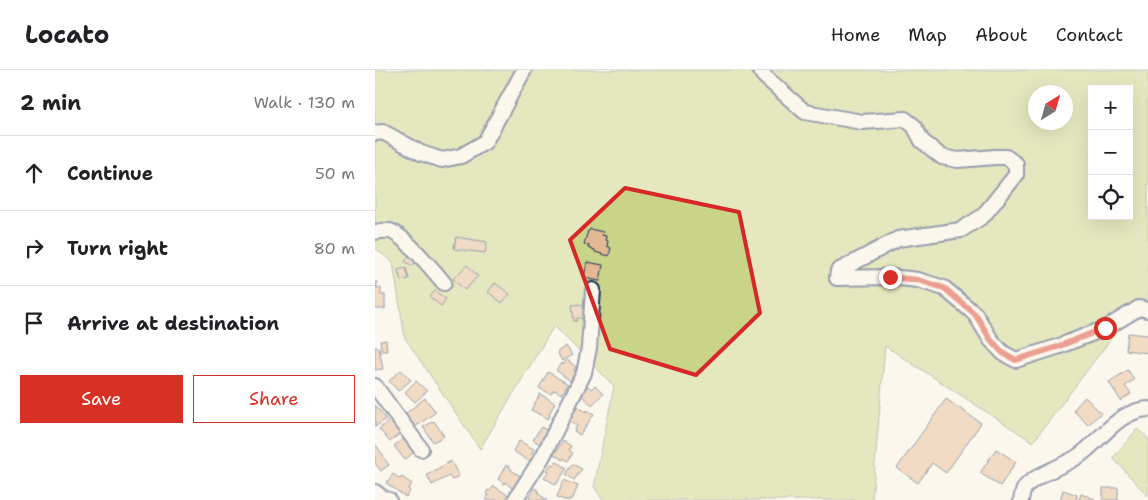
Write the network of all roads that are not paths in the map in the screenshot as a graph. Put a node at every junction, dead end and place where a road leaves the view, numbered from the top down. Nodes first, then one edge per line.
1 (524, 70) edge
2 (760, 70) edge
3 (375, 133) edge
4 (375, 232) edge
5 (444, 283) dead end
6 (593, 290) dead end
7 (1148, 310) edge
8 (375, 386) edge
9 (1147, 407) edge
10 (421, 449) dead end
11 (375, 492) edge
12 (389, 500) edge
13 (515, 500) edge
14 (1021, 500) edge

1 - 3 street
2 - 7 street
4 - 5 street
6 - 13 street
8 - 10 street
9 - 14 street
11 - 12 street

